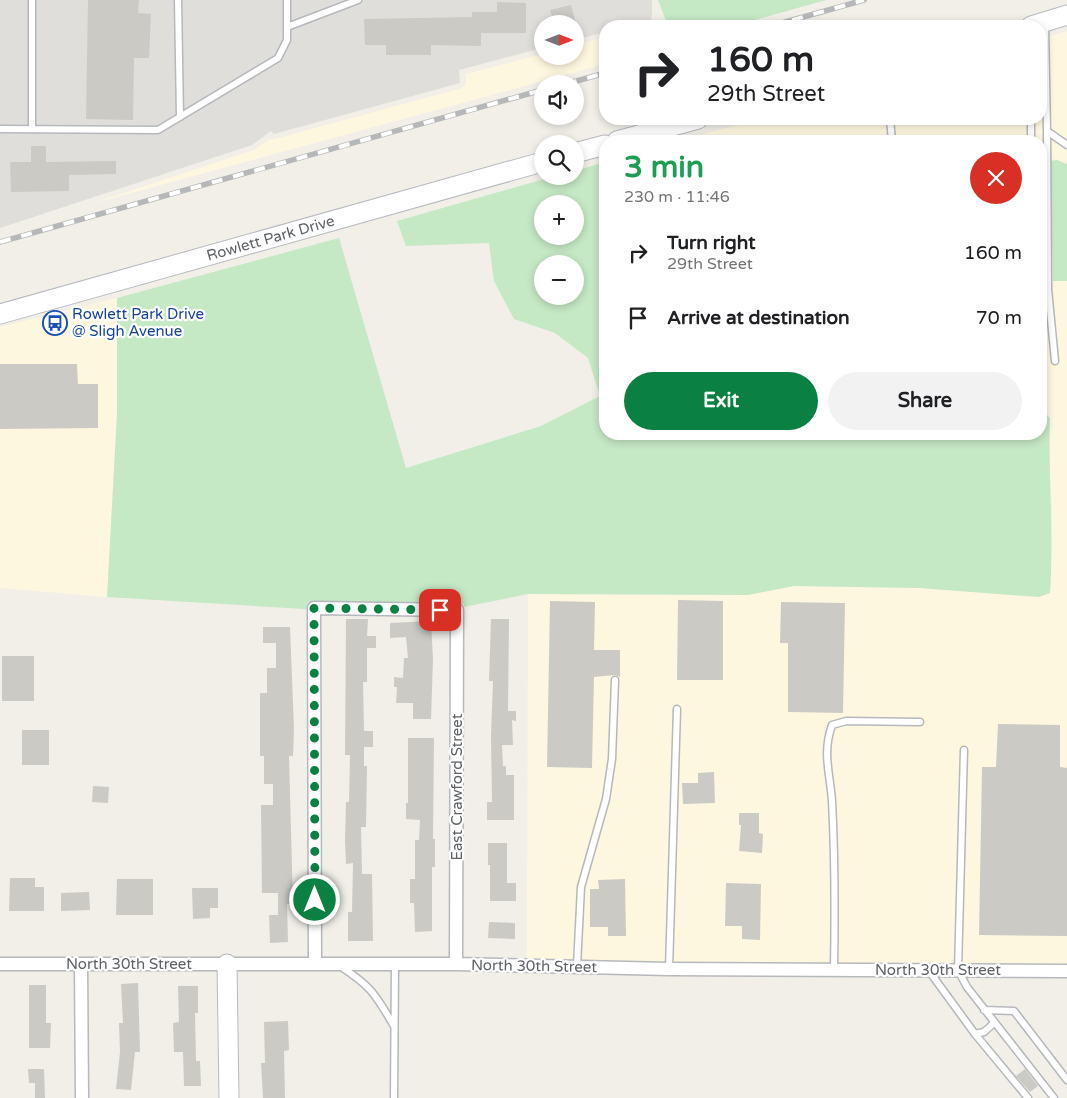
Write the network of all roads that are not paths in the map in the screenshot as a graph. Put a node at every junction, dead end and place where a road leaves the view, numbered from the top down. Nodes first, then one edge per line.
1 (32, 0) edge
2 (178, 0) edge
3 (287, 0) edge
4 (358, 0) edge
5 (1067, 15) edge
6 (1047, 21) edge
7 (287, 27) junction
8 (180, 117) junction
9 (676, 125) edge
10 (1046, 125) edge
11 (0, 129) edge
12 (32, 130) junction
13 (1046, 131) junction
14 (639, 135) edge
15 (1046, 135) edge
16 (1067, 145) edge
17 (599, 147) edge
18 (584, 151) edge
19 (534, 164) edge
20 (1047, 210) edge
21 (3, 312) edge
22 (1055, 361) dead end
23 (615, 680) dead end
24 (677, 709) dead end
25 (920, 722) dead end
26 (964, 750) dead end
27 (0, 964) edge
28 (81, 964) junction
29 (228, 964) junction
30 (315, 964) junction
31 (337, 964) junction
32 (394, 964) junction
33 (456, 964) junction
34 (577, 966) junction
35 (669, 969) junction
36 (834, 970) junction
37 (928, 970) junction
38 (958, 970) junction
39 (1067, 971) edge
40 (984, 1010) junction
41 (994, 1023) junction
42 (394, 1028) junction
43 (975, 1034) junction
44 (1067, 1080) edge
45 (82, 1098) edge
46 (229, 1098) edge
47 (394, 1098) edge
48 (1028, 1098) edge
49 (1054, 1098) edge

1 - 12 lane
2 - 8 lane
3 - 7 lane
4 - 7 lane
5 - 6 street
7 - 8 lane
8 - 12 lane
9 - 14 street
10 - 13 lane
11 - 12 lane
13 - 15 lane
13 - 16 lane
17 - 18 street
19 - 21 street, Rowlett Park Drive
20 - 22 lane
23 - 34 lane
24 - 35 lane
25 - 36 lane
26 - 38 lane
27 - 28 street, North 30th Street
28 - 29 street, North 30th Street
28 - 45 street
29 - 30 street, North 30th Street
29 - 46 street
30 - 31 street, North 30th Street
30 - 33 street, East Crawford Street
31 - 32 street, North 30th Street
31 - 42 lane
32 - 33 street, North 30th Street
32 - 42 lane
33 - 34 street, North 30th Street
34 - 35 street, North 30th Street
35 - 36 street, North 30th Street
36 - 37 street, North 30th Street
37 - 38 street, North 30th Street
37 - 43 lane
38 - 39 street, North 30th Street
38 - 40 lane
40 - 41 lane
40 - 44 lane
41 - 43 lane
41 - 49 lane
42 - 47 lane
43 - 48 lane

